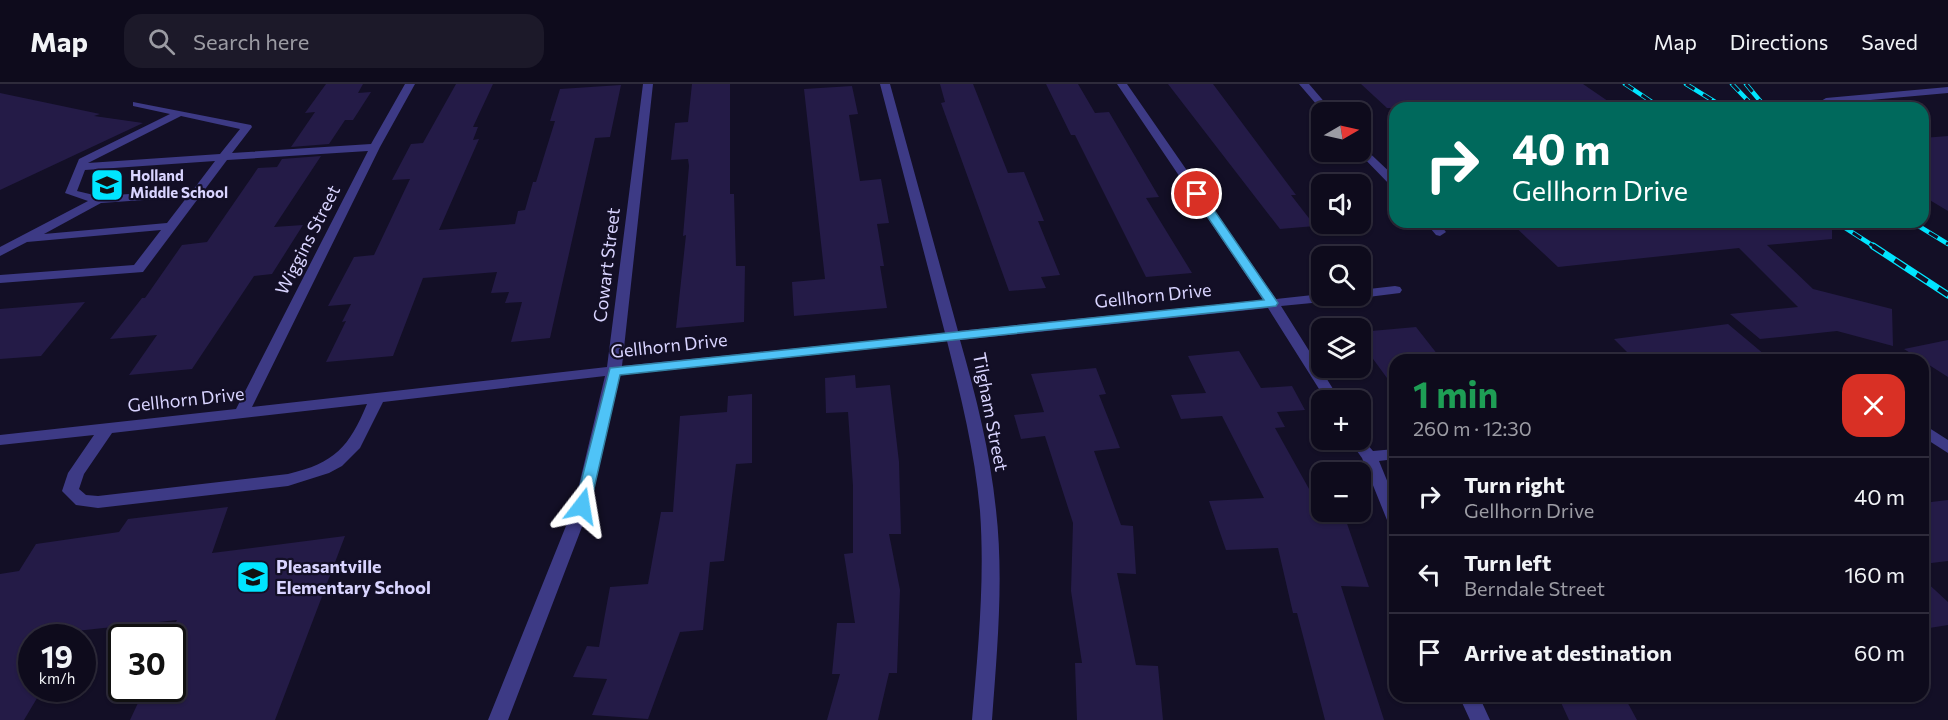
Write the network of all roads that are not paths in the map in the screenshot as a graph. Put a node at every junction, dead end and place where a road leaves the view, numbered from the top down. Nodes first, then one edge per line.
1 (410, 84) edge
2 (648, 84) edge
3 (885, 84) edge
4 (1122, 84) edge
5 (1304, 84) edge
6 (1948, 90) edge
7 (1826, 101) dead end
8 (1319, 102) edge
9 (136, 104) dead end
10 (180, 113) junction
11 (375, 147) junction
12 (223, 158) junction
13 (1371, 159) edge
14 (81, 167) junction
15 (1389, 178) edge
16 (196, 193) junction
17 (98, 200) junction
18 (171, 226) junction
19 (1436, 228) edge
20 (1440, 232) dead end
21 (25, 239) junction
22 (0, 252) edge
23 (0, 279) edge
24 (1395, 290) dead end
25 (1371, 293) edge
26 (1311, 299) edge
27 (1272, 303) junction
28 (955, 336) junction
29 (615, 371) junction
30 (1327, 390) edge
31 (377, 398) junction
32 (241, 414) junction
33 (107, 428) junction
34 (1929, 434) edge
35 (0, 440) edge
36 (1948, 448) edge
37 (1364, 450) edge
38 (1389, 455) edge
39 (1369, 458) junction
40 (1389, 506) edge
41 (1472, 702) edge
42 (498, 720) edge
43 (982, 720) edge
44 (1480, 720) edge

1 - 11 street, Wiggins Street
2 - 29 street, Cowart Street
3 - 28 street, Tilgham Street
4 - 27 street
5 - 8 street
6 - 7 street
9 - 10 street
10 - 12 street
10 - 14 street
11 - 12 street
11 - 32 street, Wiggins Street
12 - 14 street
12 - 16 street
13 - 15 street
14 - 17 street
16 - 17 street
16 - 18 street
17 - 21 street
18 - 21 street
18 - 23 street
19 - 20 street
21 - 22 street
24 - 25 street
26 - 27 street, Gellhorn Drive
27 - 28 street, Gellhorn Drive
27 - 30 street
28 - 29 street, Gellhorn Drive
28 - 43 street, Tilgham Street
29 - 31 street, Gellhorn Drive
29 - 42 street, Cowart Street
31 - 32 street, Gellhorn Drive
31 - 33 street
32 - 33 street, Gellhorn Drive
33 - 35 street, Gellhorn Drive
34 - 36 street
37 - 39 street
38 - 39 street
39 - 40 street
41 - 44 street

